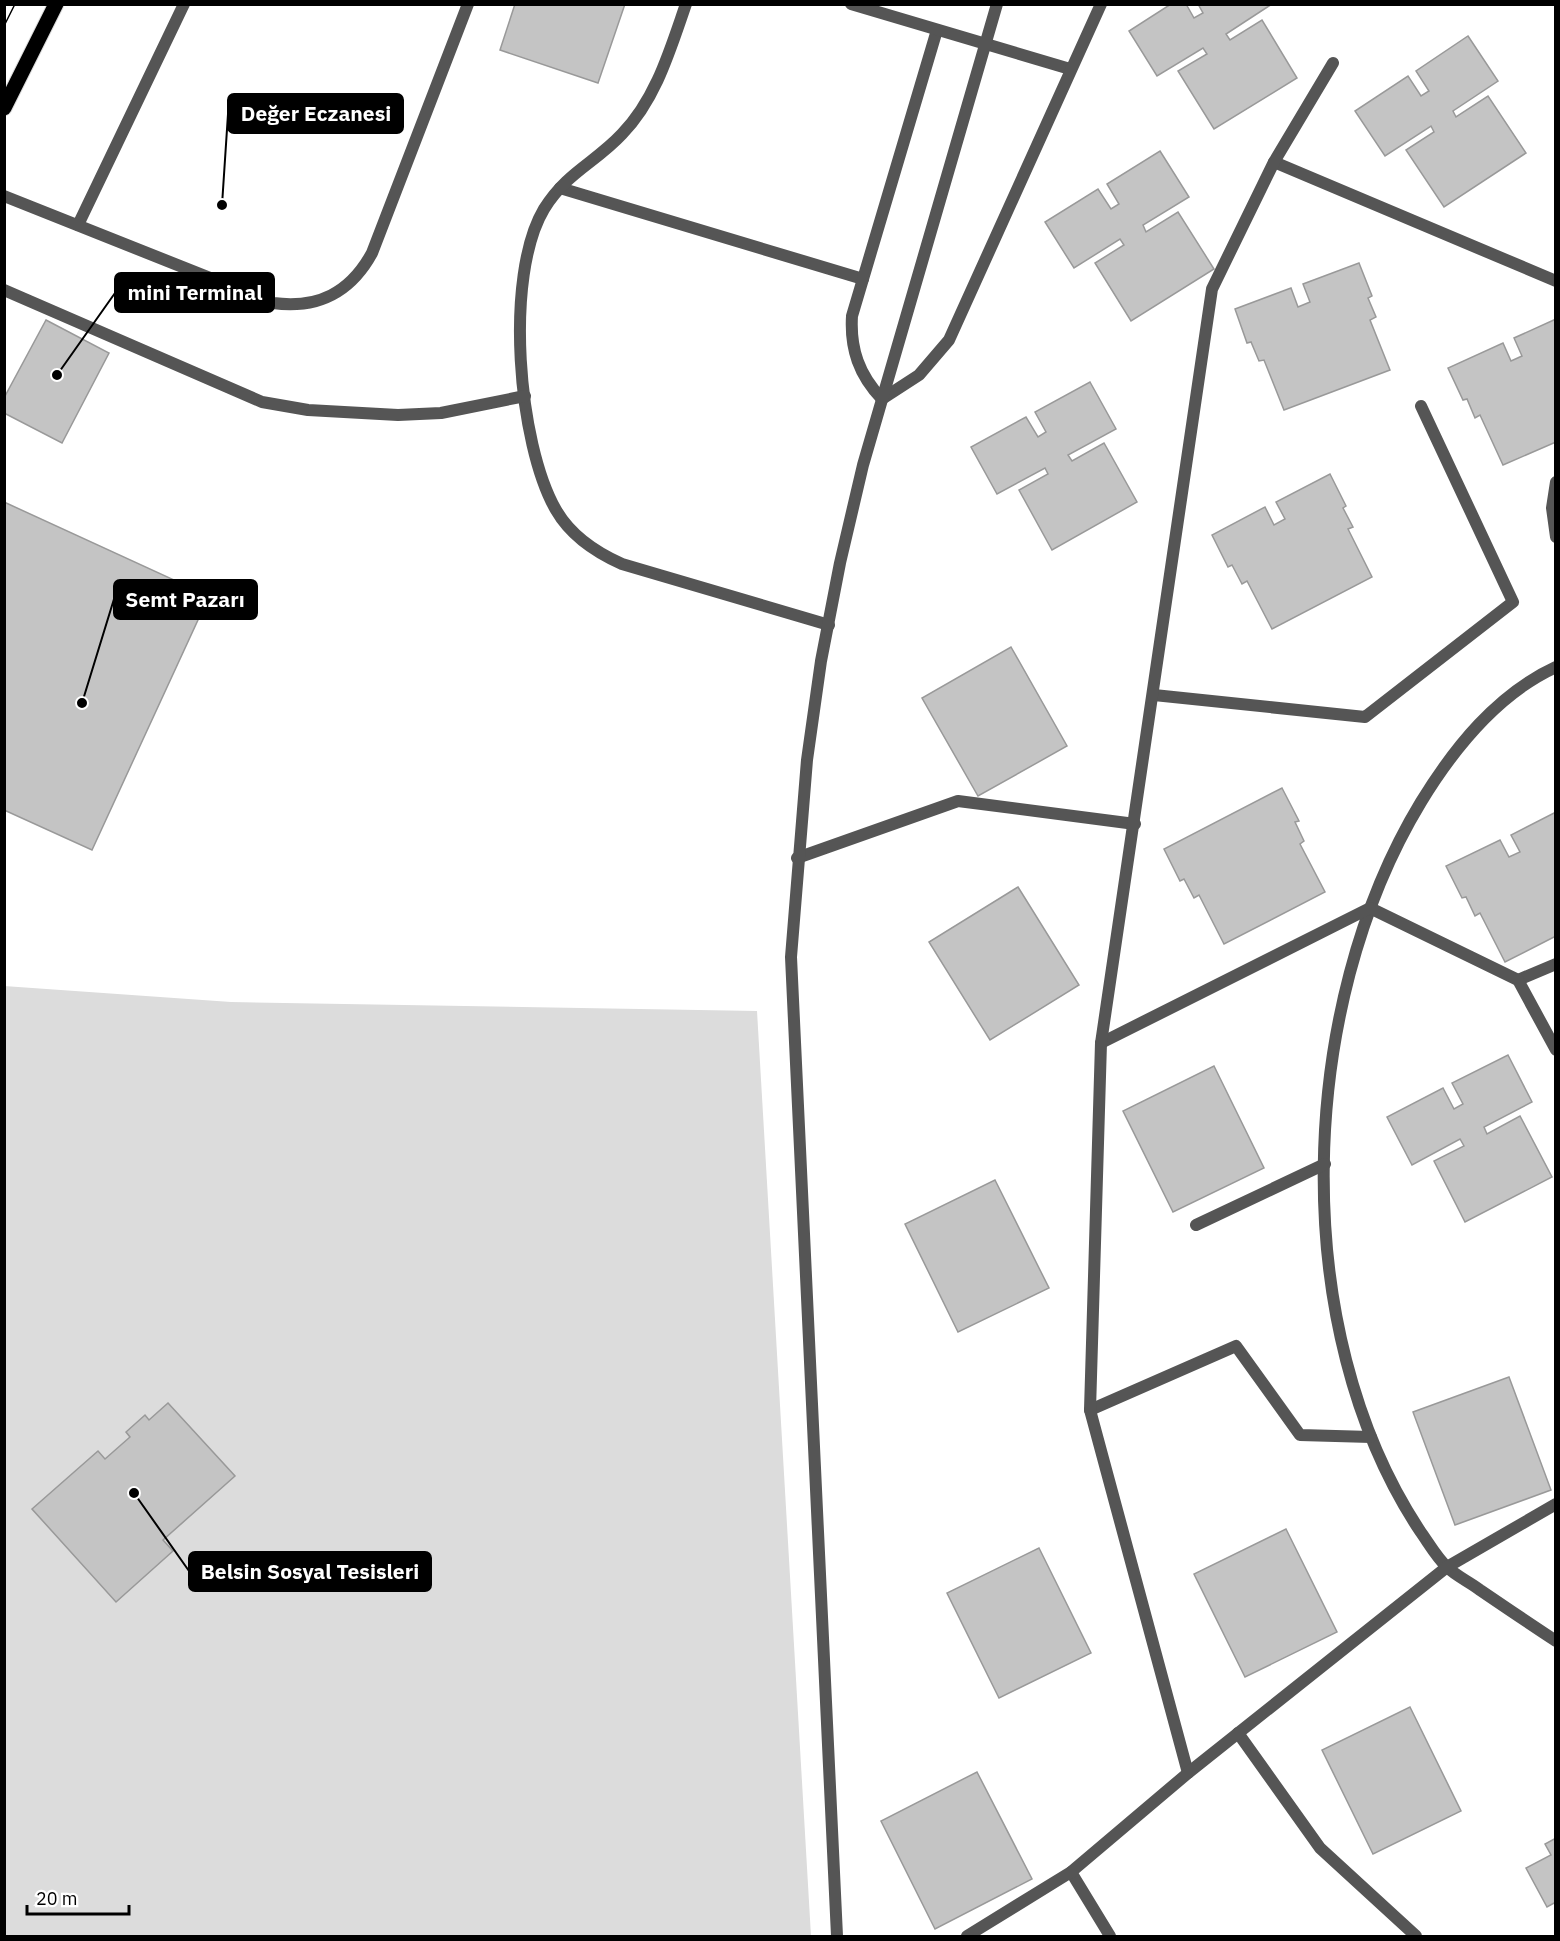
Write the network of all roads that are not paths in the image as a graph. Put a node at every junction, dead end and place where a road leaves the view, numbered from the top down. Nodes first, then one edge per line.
1 (56, 4) edge
2 (184, 4) edge
3 (468, 4) edge
4 (686, 4) edge
5 (851, 4) edge
6 (997, 4) edge
7 (1101, 4) edge
8 (937, 30) junction
9 (985, 44) junction
10 (1333, 63) dead end
11 (1070, 69) junction
12 (4, 108) edge
13 (1274, 162) junction
14 (560, 188) junction
15 (4, 196) edge
16 (78, 225) junction
17 (863, 279) junction
18 (1556, 281) edge
19 (4, 290) edge
20 (525, 396) junction
21 (882, 399) junction
22 (1421, 406) dead end
23 (1556, 482) edge
24 (1556, 537) edge
25 (828, 625) junction
26 (1556, 667) edge
27 (1154, 695) junction
28 (1135, 825) junction
29 (797, 858) junction
30 (1370, 908) junction
31 (1556, 964) edge
32 (1518, 980) junction
33 (1101, 1043) junction
34 (1556, 1050) edge
35 (1325, 1164) junction
36 (1196, 1225) dead end
37 (1090, 1410) junction
38 (1371, 1437) junction
39 (1556, 1504) edge
40 (1447, 1567) junction
41 (1556, 1641) edge
42 (1238, 1733) junction
43 (1188, 1773) junction
44 (1071, 1872) junction
45 (837, 1936) edge
46 (967, 1936) edge
47 (1110, 1936) edge
48 (1416, 1936) edge

1 - 12 main road
2 - 16 street
3 - 16 street
4 - 14 street
5 - 8 street
6 - 9 street
7 - 11 street
8 - 9 street
8 - 17 street
9 - 11 street
9 - 21 street
10 - 13 street
11 - 21 street
13 - 18 street
13 - 27 street
14 - 17 street
14 - 20 street
15 - 16 street
17 - 21 street
19 - 20 street
20 - 25 street
21 - 25 street
22 - 27 street
23 - 24 street
25 - 29 street
26 - 30 street
27 - 28 street
28 - 29 street
28 - 33 street
29 - 45 street
30 - 32 street
30 - 33 street
30 - 35 street
31 - 32 street
32 - 34 street
33 - 37 street
35 - 36 street
35 - 38 street
37 - 38 street
37 - 43 street
38 - 40 street
39 - 40 street
40 - 41 street
40 - 42 street
42 - 43 street
42 - 48 street
43 - 44 street
44 - 46 street
44 - 47 street

